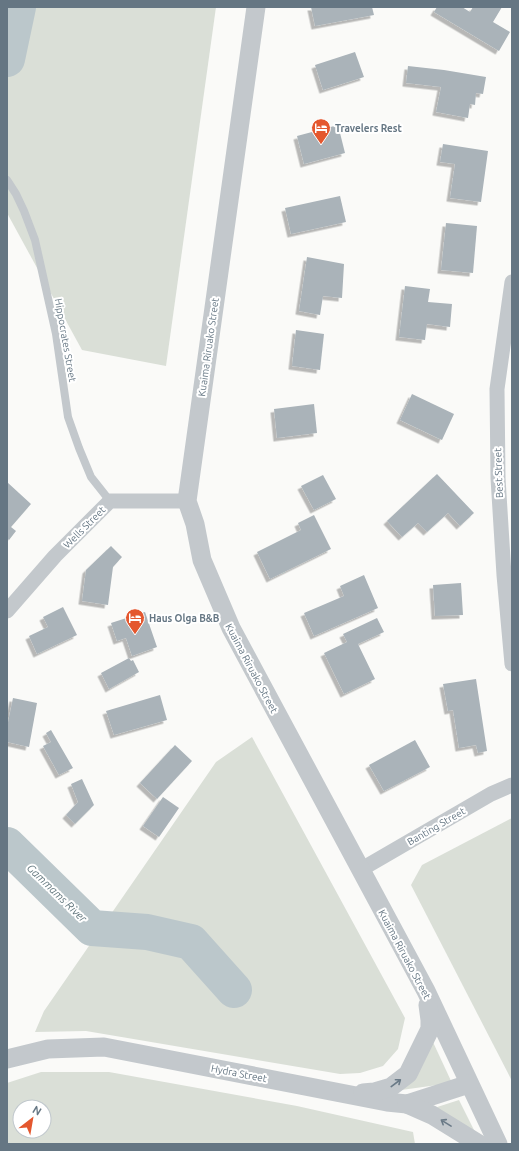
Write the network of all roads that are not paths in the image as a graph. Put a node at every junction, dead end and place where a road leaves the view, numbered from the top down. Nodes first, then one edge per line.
1 (256, 7) edge
2 (7, 180) edge
3 (512, 282) edge
4 (110, 501) junction
5 (187, 501) junction
6 (7, 611) edge
7 (512, 664) edge
8 (512, 784) edge
9 (360, 870) junction
10 (426, 992) junction
11 (7, 1049) edge
12 (48, 1049) junction
13 (7, 1059) edge
14 (470, 1084) junction
15 (345, 1094) junction
16 (407, 1104) junction
17 (479, 1144) edge
18 (498, 1144) edge

1 - 5 street, Kuaima Riruako Street
2 - 4 lane, Hippocrates Street
3 - 7 street, Best Street
4 - 5 street, Wells Street
4 - 6 street, Wells Street
5 - 9 street, Kuaima Riruako Street
8 - 9 street, Banting Street
9 - 10 street, Kuaima Riruako Street
10 - 14 street, Kuaima Riruako Street
15 -> 10 street
11 - 12 street
12 - 13 street, Hydra Street
12 - 15 street, Hydra Street
14 - 16 street, Hydra Street
14 - 18 street, Kuaima Riruako Street
15 - 16 street, Hydra Street
17 -> 16 street

